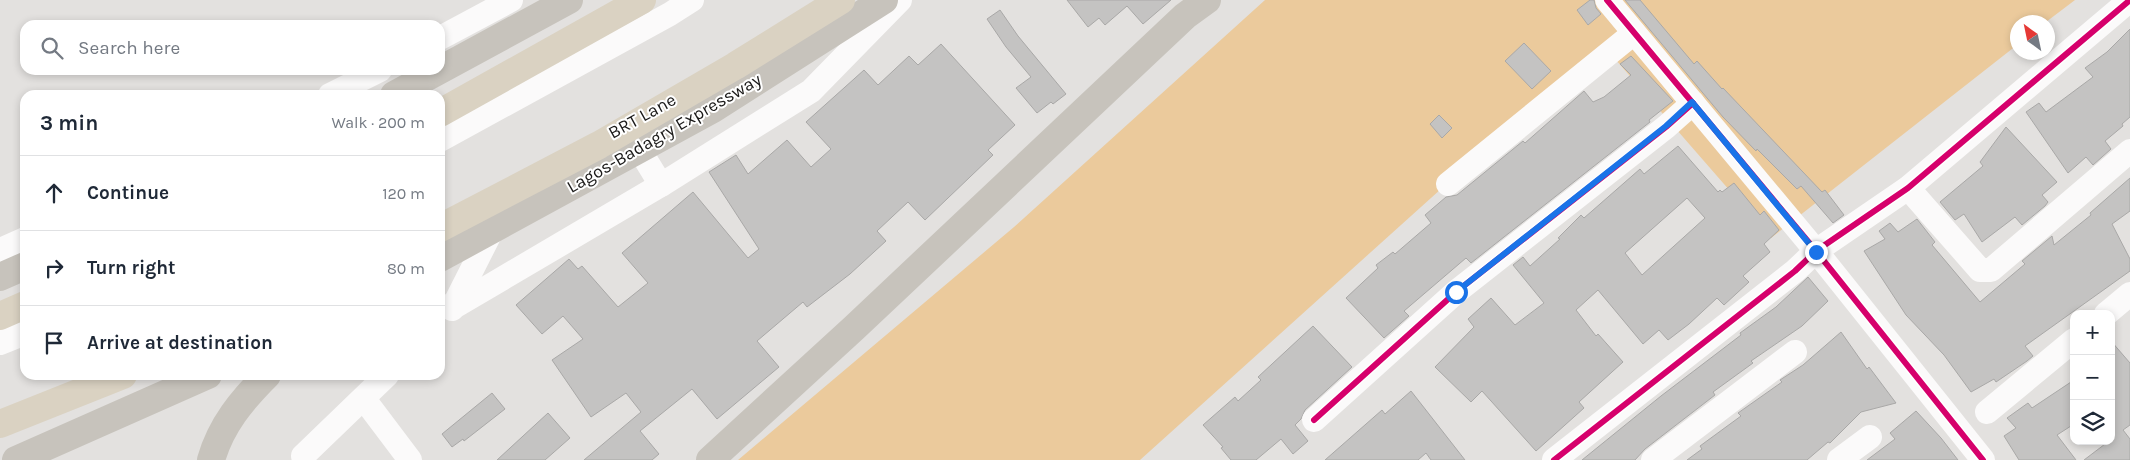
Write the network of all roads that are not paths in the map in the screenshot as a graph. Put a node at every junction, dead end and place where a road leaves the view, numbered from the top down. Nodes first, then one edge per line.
1 (512, 0) edge
2 (569, 0) edge
3 (642, 0) edge
4 (692, 0) edge
5 (839, 0) edge
6 (884, 0) edge
7 (900, 0) edge
8 (1207, 0) edge
9 (1607, 0) edge
10 (2130, 0) edge
11 (1634, 33) junction
12 (445, 35) edge
13 (445, 67) edge
14 (370, 75) edge
15 (431, 75) edge
16 (340, 90) edge
17 (403, 90) edge
18 (1692, 102) junction
19 (445, 109) edge
20 (445, 137) edge
21 (639, 149) junction
22 (2130, 151) edge
23 (1448, 184) dead end
24 (661, 185) junction
25 (1908, 188) junction
26 (445, 219) edge
27 (445, 225) edge
28 (492, 230) junction
29 (20, 241) edge
30 (0, 250) edge
31 (1816, 252) junction
32 (445, 255) edge
33 (20, 268) edge
34 (0, 277) edge
35 (20, 307) edge
36 (445, 311) edge
37 (0, 316) edge
38 (20, 335) edge
39 (0, 343) edge
40 (2070, 343) edge
41 (1795, 352) dead end
42 (99, 380) edge
43 (110, 380) edge
44 (197, 380) edge
45 (262, 380) edge
46 (382, 380) edge
47 (364, 399) junction
48 (1987, 412) dead end
49 (0, 420) edge
50 (1314, 420) dead end
51 (0, 424) edge
52 (1870, 437) dead end
53 (303, 456) dead end
54 (212, 457) edge
55 (16, 460) edge
56 (410, 460) edge
57 (710, 460) edge
58 (1554, 460) edge
59 (1653, 460) edge
60 (1839, 460) edge
61 (1983, 460) edge

1 - 12 street
2 - 13 main road
3 - 19 highway
4 - 20 street
5 - 26 street, BRT Lane
5 - 27 highway, Lagos-Badagry Expressway
6 - 21 main road, Lagos-Badagry Expressway
7 - 24 street
8 - 57 main road
9 - 11 street
10 - 25 street
11 - 18 street
11 - 23 street
14 - 16 street
15 - 17 main road
18 - 31 street
18 - 50 street
21 - 24 street
21 - 28 main road, Lagos-Badagry Expressway
22 - 25 street
24 - 36 street
25 - 31 street
28 - 32 main road, Lagos-Badagry Expressway
28 - 36 street
29 - 30 street
31 - 58 street
31 - 61 street
33 - 34 main road
35 - 37 highway
38 - 39 street
40 - 48 street
41 - 59 street
42 - 49 street
43 - 51 highway
44 - 55 main road
45 - 54 main road
46 - 47 street
47 - 53 street
47 - 56 street
52 - 60 street

